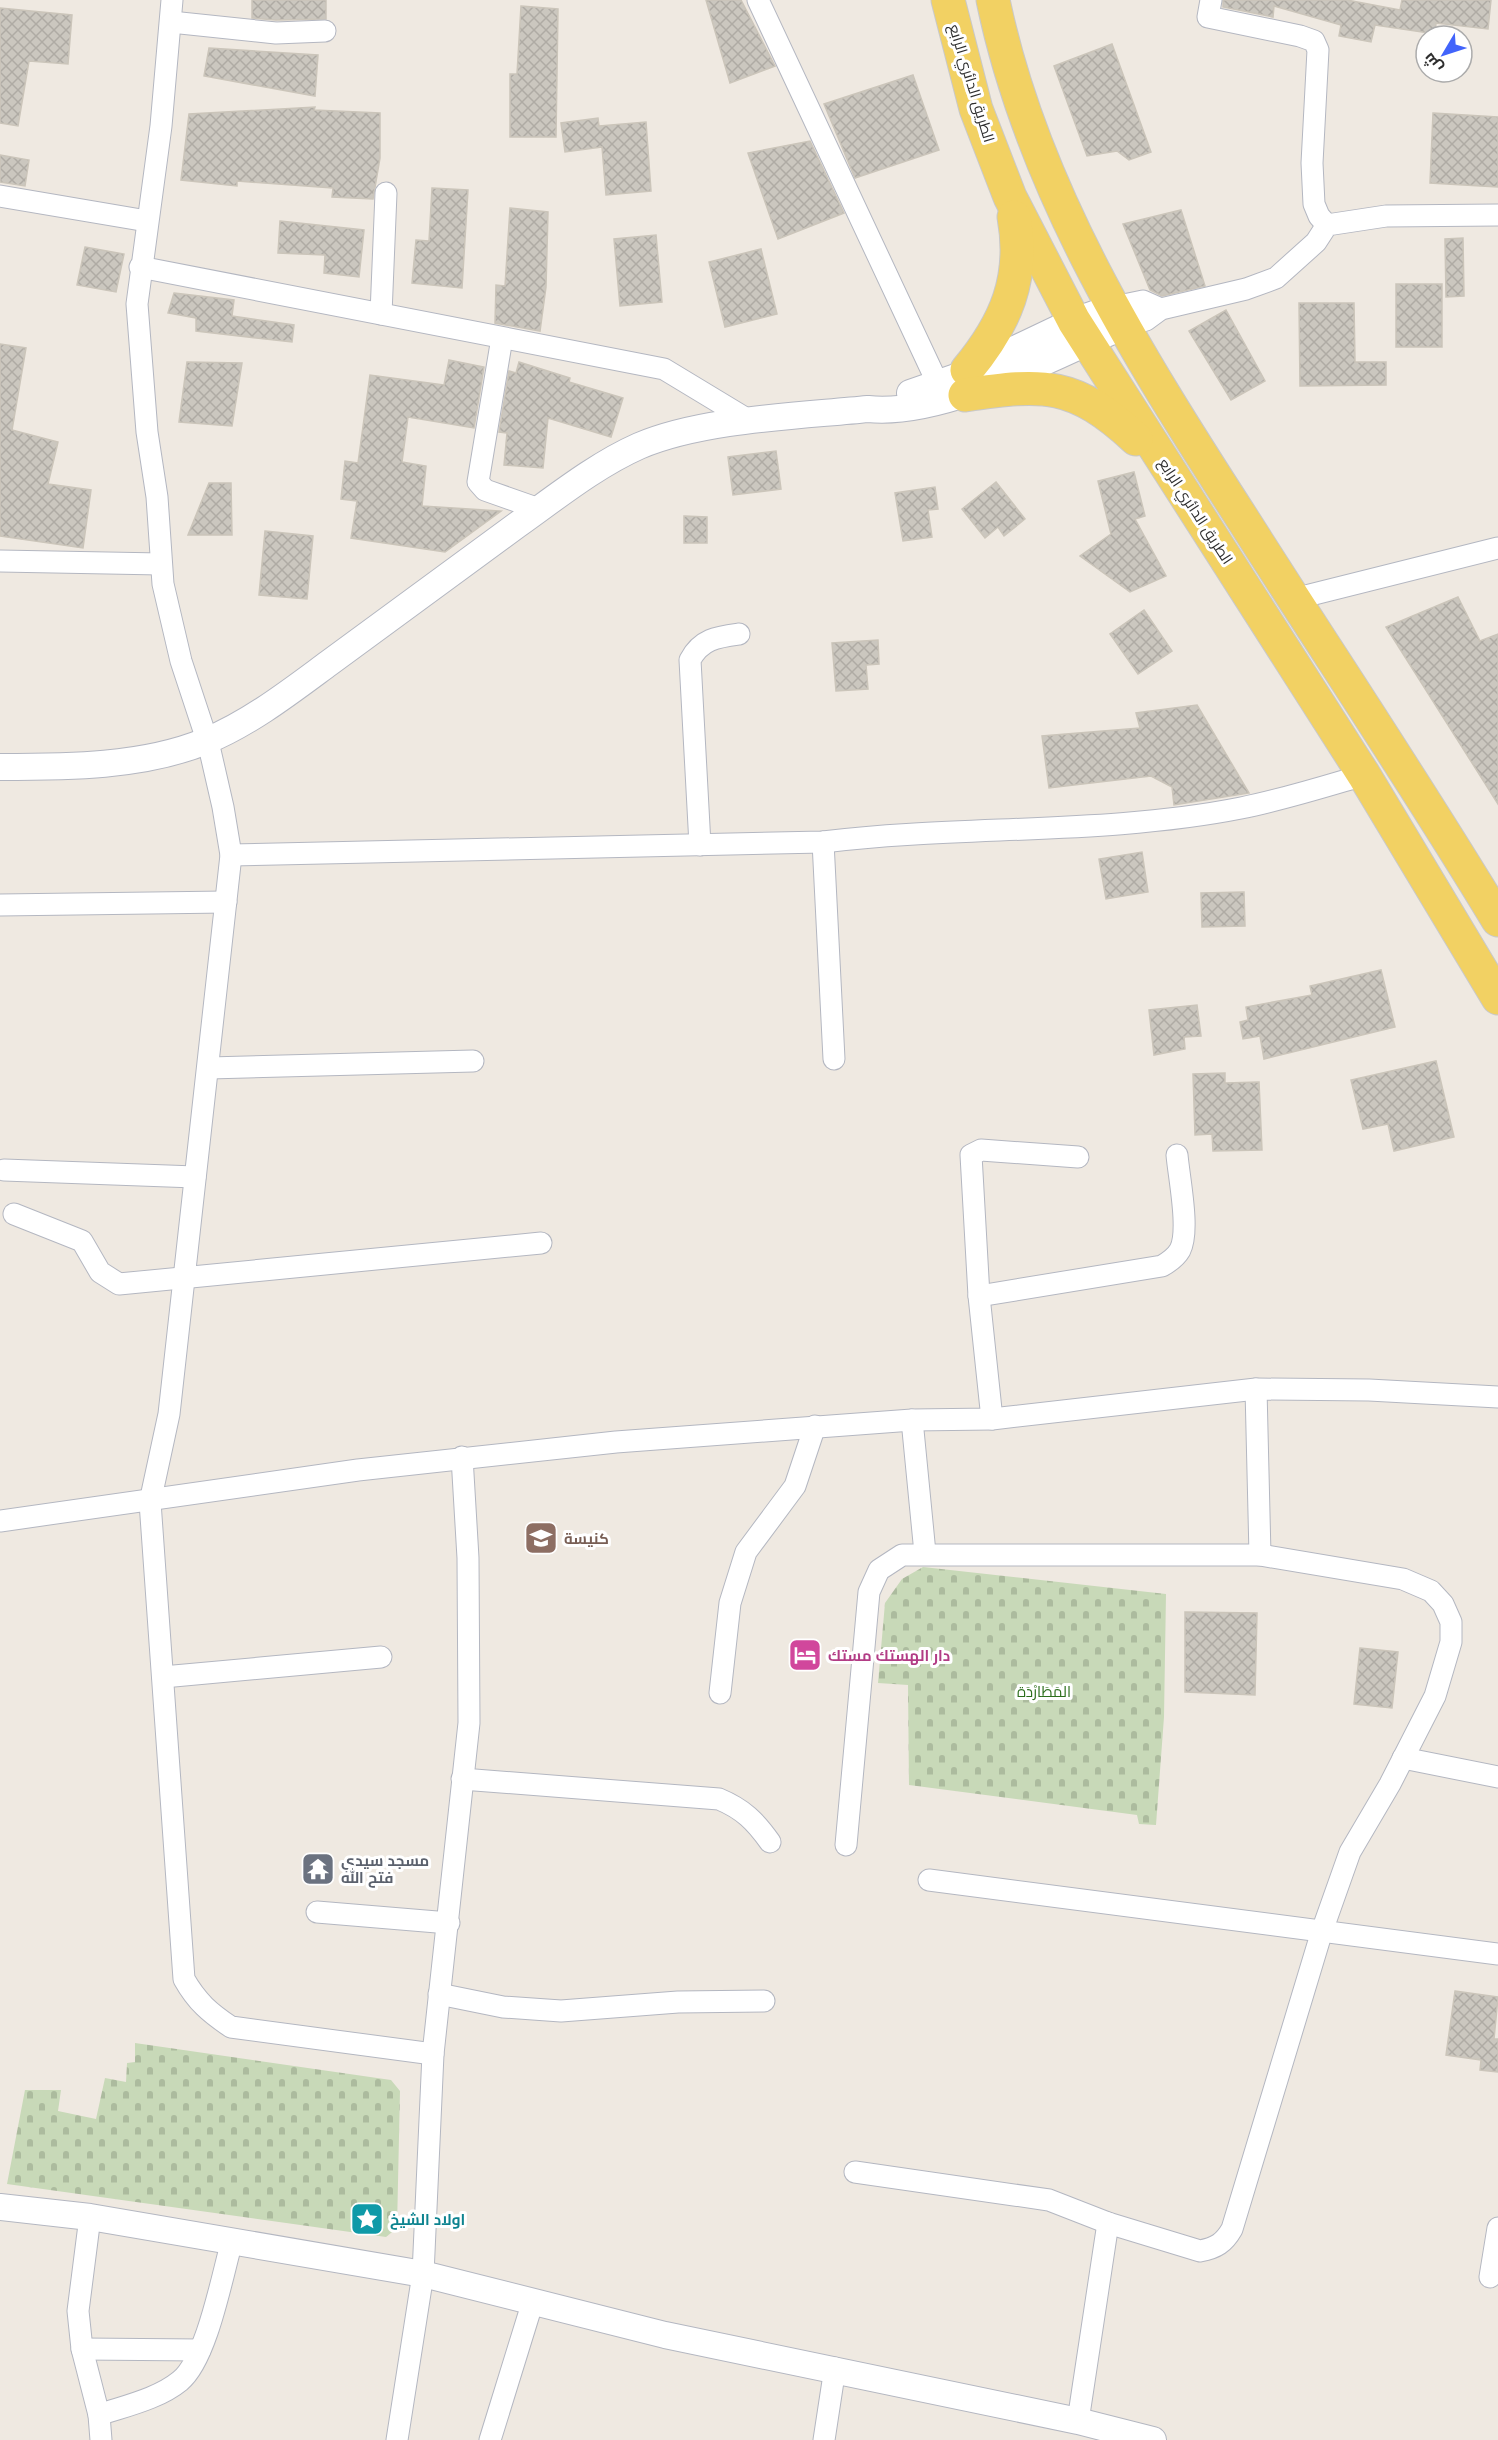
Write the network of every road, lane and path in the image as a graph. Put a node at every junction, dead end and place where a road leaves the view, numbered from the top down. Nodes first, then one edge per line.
1 (172, 0) edge
2 (758, 0) edge
3 (948, 0) edge
4 (993, 0) edge
5 (1211, 0) edge
6 (171, 22) junction
7 (324, 31) dead end
8 (386, 193) dead end
9 (0, 196) edge
10 (1010, 197) junction
11 (1498, 215) edge
12 (147, 221) junction
13 (1328, 225) junction
14 (140, 267) junction
15 (381, 314) junction
16 (1119, 317) junction
17 (1080, 332) junction
18 (502, 338) junction
19 (957, 383) junction
20 (750, 421) junction
21 (1171, 473) junction
22 (539, 509) junction
23 (1498, 548) edge
24 (0, 561) edge
25 (161, 564) junction
26 (1294, 599) junction
27 (739, 634) dead end
28 (207, 741) junction
29 (0, 767) edge
30 (1364, 775) junction
31 (823, 842) junction
32 (700, 845) junction
33 (231, 855) junction
34 (226, 902) junction
35 (0, 905) edge
36 (1498, 920) edge
37 (1498, 998) edge
38 (834, 1059) dead end
39 (473, 1061) dead end
40 (209, 1068) junction
41 (1177, 1155) dead end
42 (1078, 1157) dead end
43 (4, 1170) dead end
44 (195, 1177) junction
45 (14, 1214) dead end
46 (541, 1243) dead end
47 (183, 1276) junction
48 (979, 1296) junction
49 (1256, 1389) junction
50 (1498, 1397) edge
51 (992, 1419) junction
52 (912, 1420) junction
53 (815, 1426) junction
54 (462, 1457) junction
55 (150, 1502) junction
56 (0, 1521) edge
57 (925, 1553) junction
58 (1260, 1555) junction
59 (381, 1657) dead end
60 (163, 1677) junction
61 (720, 1694) dead end
62 (1403, 1758) junction
63 (1498, 1777) edge
64 (462, 1779) junction
65 (770, 1842) dead end
66 (846, 1845) dead end
67 (929, 1880) dead end
68 (317, 1912) dead end
69 (449, 1923) junction
70 (1322, 1931) junction
71 (1498, 1954) edge
72 (439, 1994) junction
73 (764, 2001) dead end
74 (433, 2054) junction
75 (855, 2172) dead end
76 (0, 2207) edge
77 (90, 2217) junction
78 (1108, 2223) junction
79 (1498, 2228) edge
80 (232, 2241) junction
81 (423, 2274) junction
82 (1490, 2277) dead end
83 (533, 2301) junction
84 (82, 2349) junction
85 (200, 2350) junction
86 (835, 2368) junction
87 (99, 2415) junction
88 (1078, 2421) junction
89 (1108, 2434) edge
90 (101, 2440) edge
91 (397, 2440) edge
92 (490, 2440) edge
93 (824, 2440) edge
94 (1153, 2440) edge

1 - 6 street
2 - 19 street
3 - 10 main road, الطريق الدائري الرابع
4 - 16 main road
5 - 13 street
6 - 7 street
6 - 12 street
8 - 15 street
9 - 12 street
10 - 17 main road, الطريق الدائري الرابع
10 - 19 main road
11 - 13 street
12 - 14 street
13 - 16 street
14 - 15 street
14 - 25 street
15 - 18 street
16 - 17 street
16 - 26 main road
17 - 19 street
17 - 21 main road, الطريق الدائري الرابع
18 - 20 street
18 - 22 street
19 - 20 street
19 - 21 main road
20 - 22 street
21 - 30 main road, الطريق الدائري الرابع
22 - 28 street
23 - 26 street
24 - 25 street
25 - 28 street
26 - 36 main road
27 - 32 street
28 - 29 street
28 - 33 street
30 - 31 street
30 - 37 main road, الطريق الدائري الرابع
31 - 32 street
31 - 38 street
32 - 33 street
33 - 34 street
34 - 35 street
34 - 40 street
39 - 40 street
40 - 44 street
41 - 48 street
42 - 48 street
43 - 44 street
44 - 47 street
45 - 47 street
46 - 47 street
47 - 55 street
48 - 51 street
49 - 50 street
49 - 51 street
49 - 58 street
51 - 52 street
52 - 53 street
52 - 57 street
53 - 54 street
53 - 61 street
54 - 55 street
54 - 64 street
55 - 56 street
55 - 60 street
57 - 58 street
57 - 66 street
58 - 62 street
59 - 60 street
60 - 74 street
62 - 63 street
62 - 70 street
64 - 65 street
64 - 69 street
67 - 70 street
68 - 69 street
69 - 72 street
70 - 71 street
70 - 78 street
72 - 73 street
72 - 74 street
74 - 81 street
75 - 78 street
76 - 77 street
77 - 80 street
77 - 84 street
78 - 88 street
79 - 82 street
80 - 81 street
80 - 85 street
81 - 83 street
81 - 91 street
83 - 86 street
83 - 92 street
84 - 85 street
84 - 87 street
85 - 87 street
86 - 88 street
86 - 93 street
87 - 90 street
88 - 89 street
89 - 94 street

